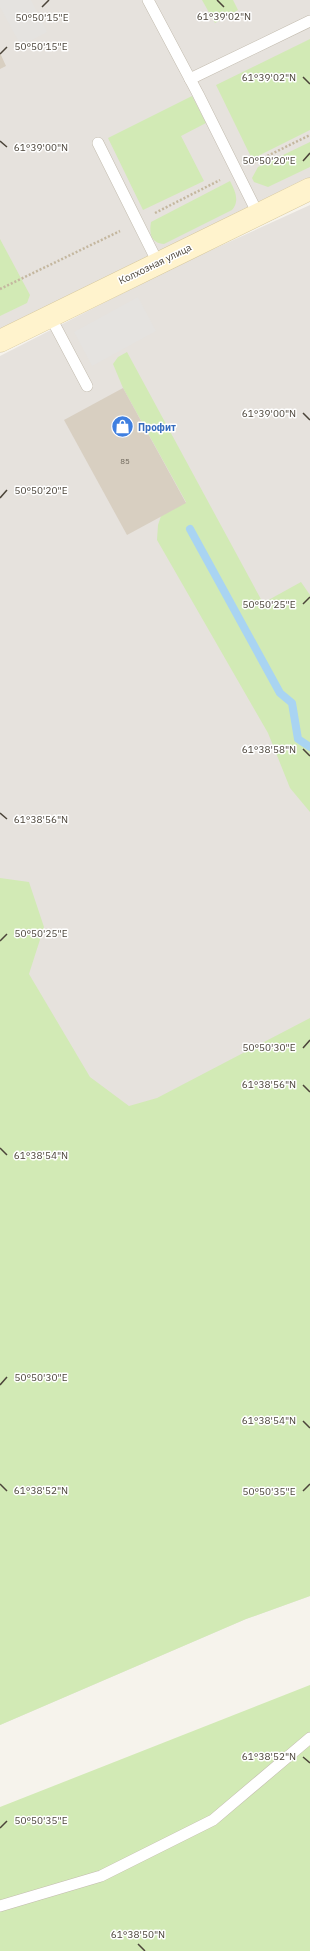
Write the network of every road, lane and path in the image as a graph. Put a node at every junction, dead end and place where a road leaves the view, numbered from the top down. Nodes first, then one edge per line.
1 (148, 0) edge
2 (310, 21) edge
3 (190, 80) junction
4 (98, 143) dead end
5 (310, 189) edge
6 (258, 214) junction
7 (137, 222) junction
8 (158, 263) junction
9 (0, 289) edge
10 (50, 316) junction
11 (0, 341) edge
12 (86, 386) dead end
13 (310, 1738) edge
14 (0, 1906) edge

1 - 3 lane
2 - 3 lane
3 - 6 lane
4 - 7 lane
5 - 6 street, Колхозная улица
6 - 8 street, Колхозная улица
7 - 8 lane
7 - 9 path
8 - 10 street, Колхозная улица
10 - 11 street, Колхозная улица
10 - 12 lane
13 - 14 lane

